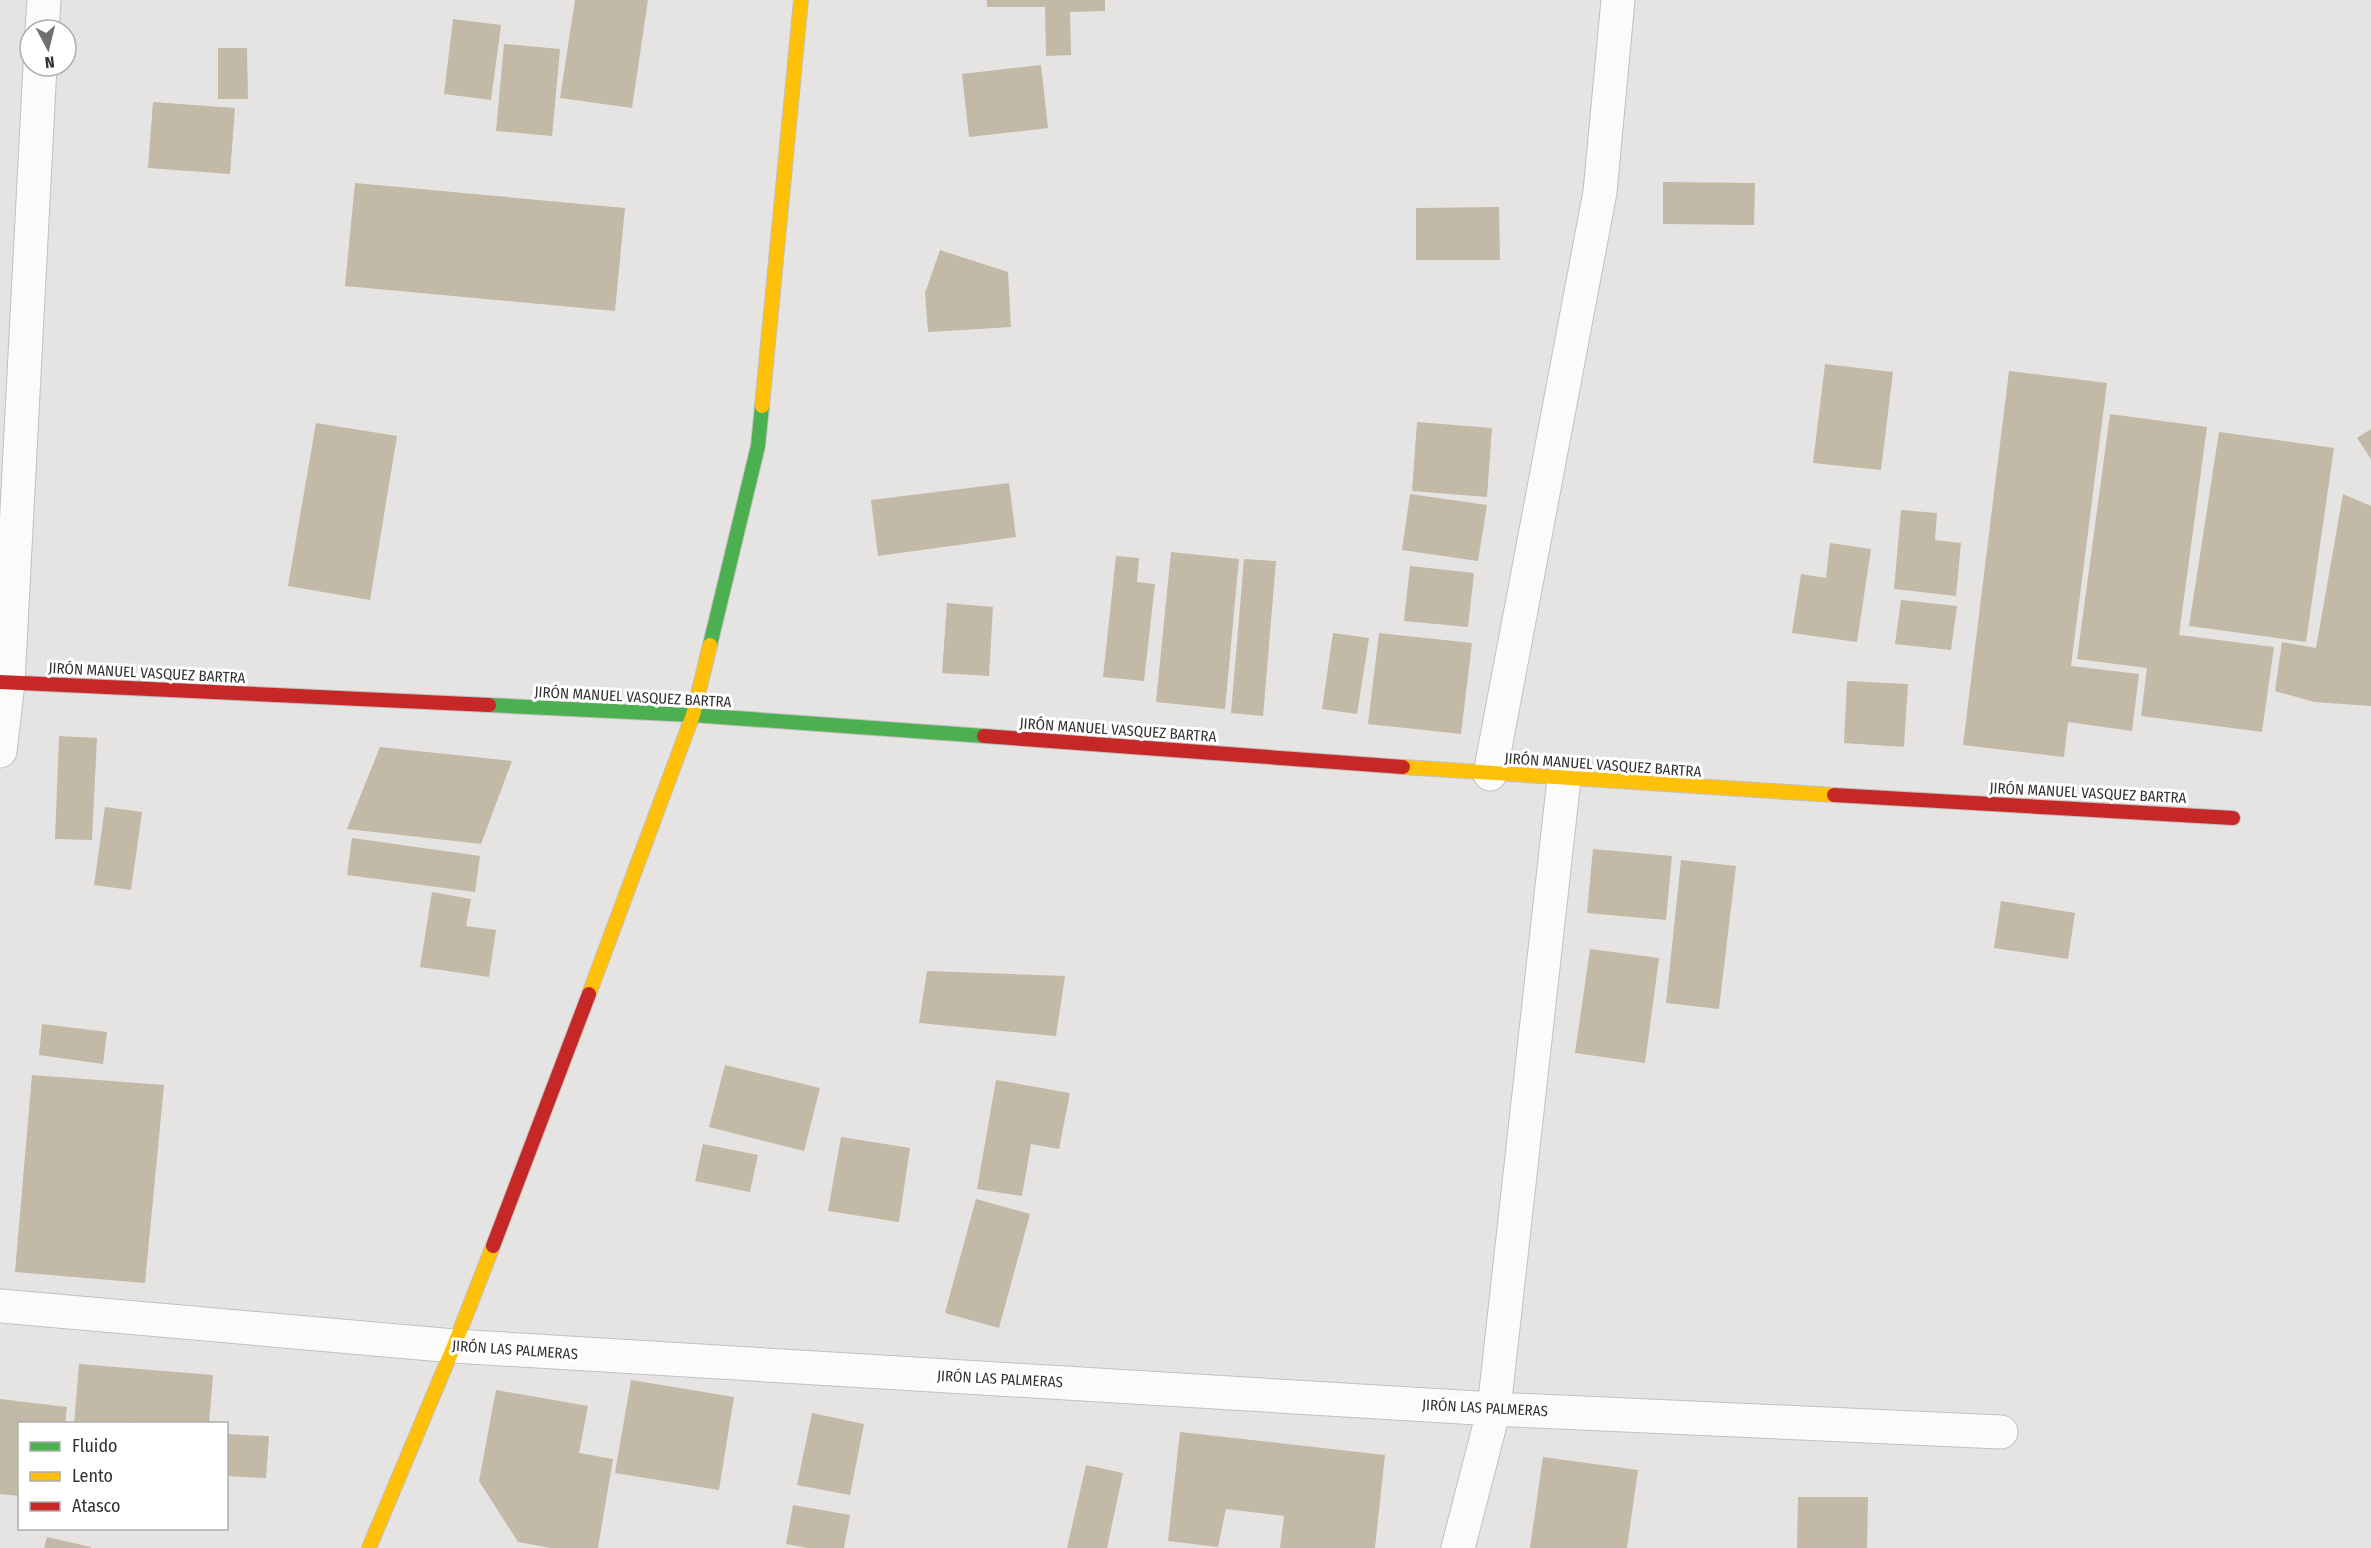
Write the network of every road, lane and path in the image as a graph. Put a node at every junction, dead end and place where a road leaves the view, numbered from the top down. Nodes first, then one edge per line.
1 (44, 0) edge
2 (801, 0) edge
3 (1618, 0) edge
4 (43, 18) edge
5 (39, 78) edge
6 (4, 682) edge
7 (693, 716) junction
8 (0, 751) edge
9 (1490, 774) junction
10 (1564, 779) junction
11 (2234, 818) dead end
12 (0, 1305) edge
13 (454, 1346) junction
14 (1494, 1409) junction
15 (2001, 1432) dead end
16 (369, 1548) edge
17 (1458, 1548) edge

1 - 4 street
2 - 7 main road
3 - 9 street
5 - 6 street
6 - 7 main road, JIRÓN MANUEL VASQUEZ BARTRA
6 - 8 street
7 - 9 main road, JIRÓN MANUEL VASQUEZ BARTRA
7 - 13 main road
9 - 10 main road, JIRÓN MANUEL VASQUEZ BARTRA
10 - 11 main road, JIRÓN MANUEL VASQUEZ BARTRA
10 - 14 street
12 - 13 street, JIRÓN LAS PALMERAS
13 - 14 street, JIRÓN LAS PALMERAS
13 - 16 main road
14 - 15 street, JIRÓN LAS PALMERAS
14 - 17 street

